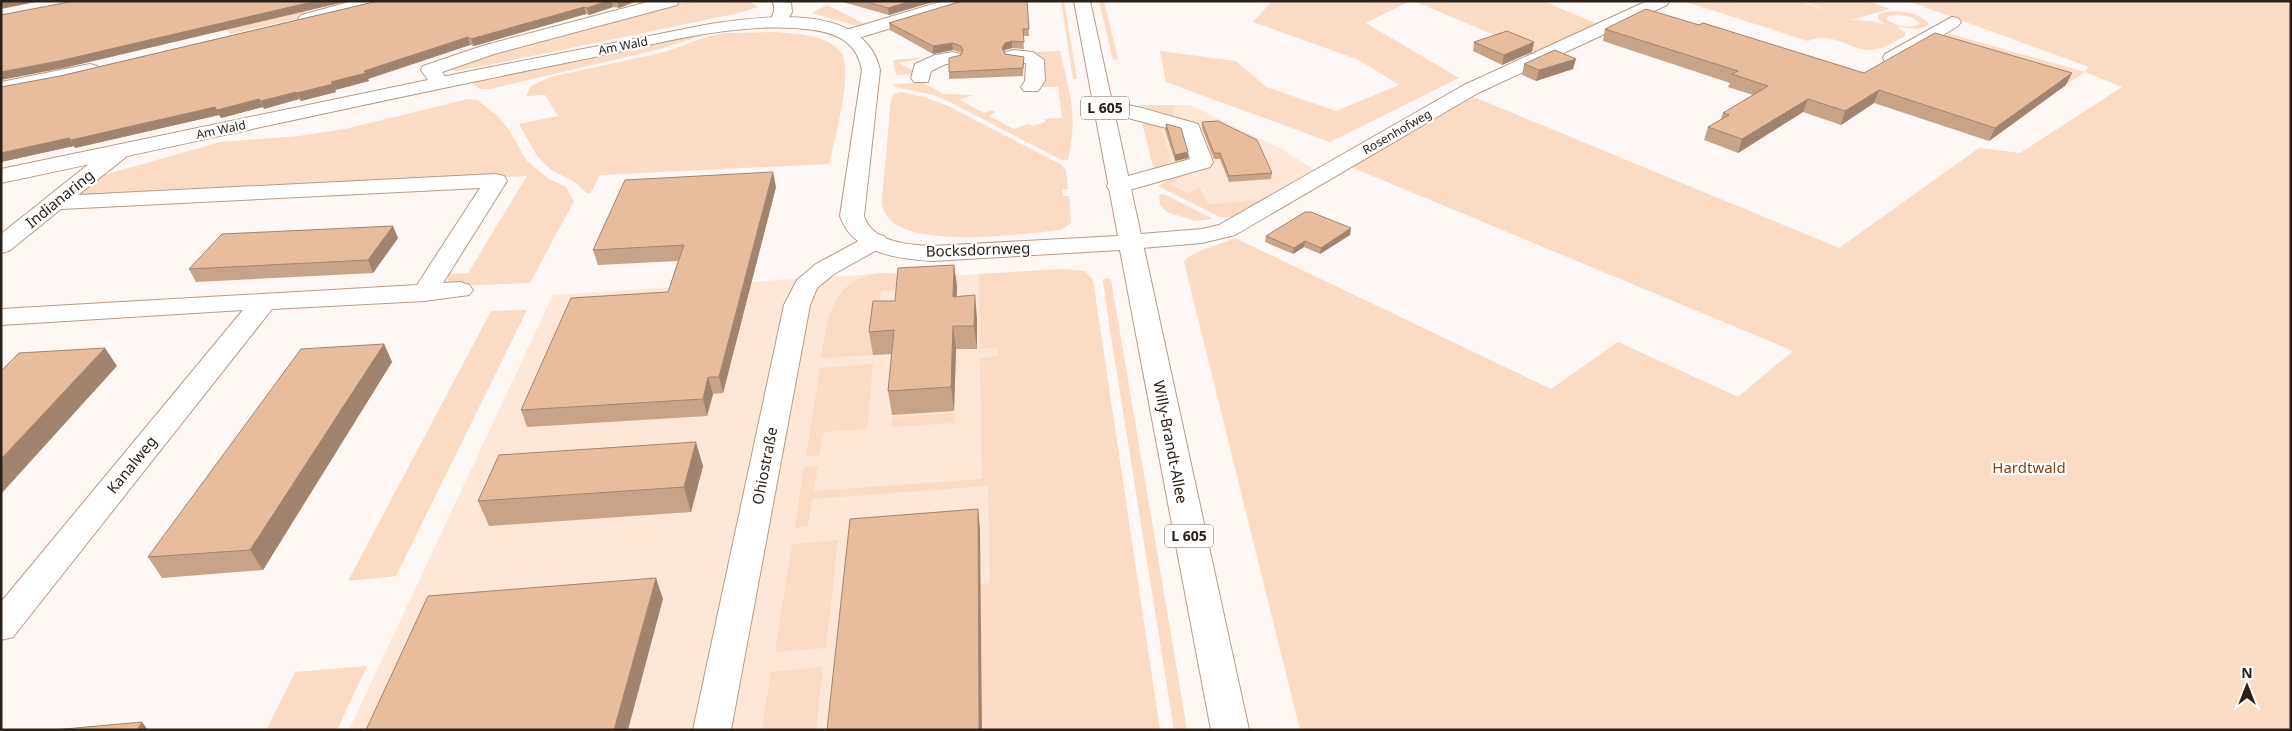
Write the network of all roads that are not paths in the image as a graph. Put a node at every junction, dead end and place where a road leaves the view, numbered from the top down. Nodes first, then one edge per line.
1 (329, 1) edge
2 (380, 1) edge
3 (671, 1) edge
4 (780, 1) edge
5 (1082, 1) edge
6 (1661, 1) edge
7 (958, 2) edge
8 (350, 7) junction
9 (778, 22) junction
10 (1952, 22) dead end
11 (286, 24) edge
12 (849, 35) junction
13 (1013, 56) edge
14 (953, 58) edge
15 (1892, 58) edge
16 (110, 66) edge
17 (921, 78) dead end
18 (440, 83) junction
19 (1031, 87) dead end
20 (1, 88) edge
21 (1104, 106) junction
22 (118, 152) junction
23 (1, 176) edge
24 (1118, 186) junction
25 (54, 203) junction
26 (876, 241) junction
27 (1129, 242) junction
28 (1, 246) edge
29 (460, 290) dead end
30 (424, 293) junction
31 (263, 303) junction
32 (1, 317) edge
33 (1, 626) edge
34 (712, 730) edge
35 (1230, 730) edge

1 - 8 main road
2 - 8 main road
3 - 18 main road, Am Wald
4 - 9 main road
5 - 21 main road, L 605
6 - 27 main road, Rosenhofweg
7 - 12 main road
8 - 11 main road
9 - 12 main road, Bocksdornweg
9 - 18 main road, Am Wald
10 - 15 main road
12 - 26 main road, Bocksdornweg
13 - 19 main road
14 - 17 main road
16 - 20 main road
18 - 22 main road, Am Wald
21 - 24 main road, L 605
21 - 24 main road
22 - 23 main road, Am Wald
22 - 25 main road, Indianaring
24 - 27 main road, L 605
25 - 28 main road, Indianaring
25 - 30 main road
26 - 27 main road, Bocksdornweg
26 - 34 main road, Ohiostraße
27 - 35 main road, Willy-Brandt-Allee / L 605
29 - 30 main road
30 - 31 main road
31 - 32 main road
31 - 33 main road, Kanalweg

